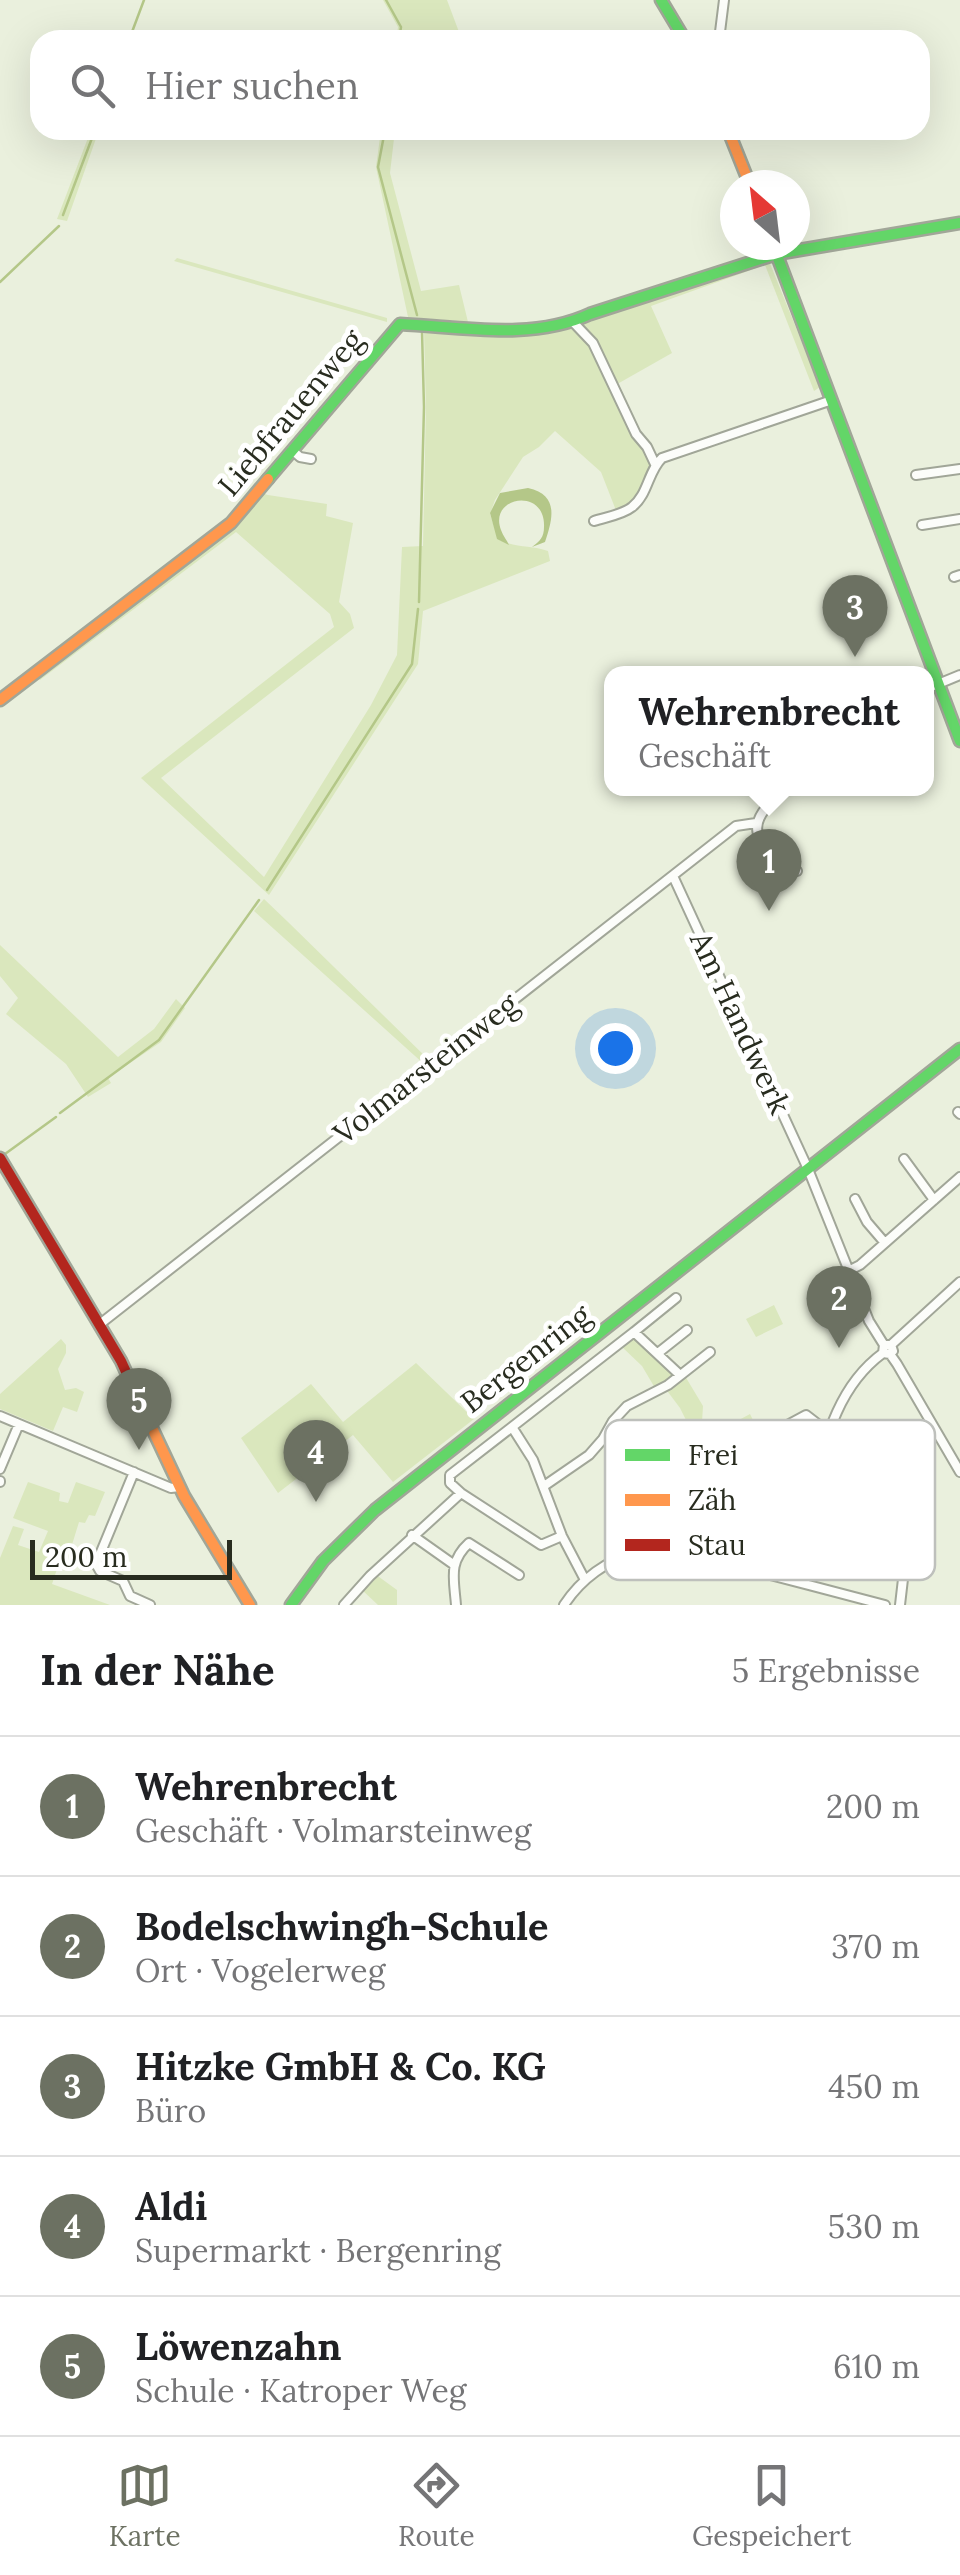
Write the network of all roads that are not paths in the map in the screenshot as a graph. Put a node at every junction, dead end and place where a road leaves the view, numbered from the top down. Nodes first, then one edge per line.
1 (661, 0) edge
2 (724, 0) edge
3 (679, 30) edge
4 (720, 30) edge
5 (732, 140) edge
6 (744, 170) edge
7 (960, 223) edge
8 (810, 245) edge
9 (745, 260) edge
10 (778, 260) edge
11 (572, 322) junction
12 (832, 400) junction
13 (292, 450) junction
14 (311, 459) dead end
15 (656, 464) junction
16 (960, 469) edge
17 (916, 476) dead end
18 (960, 520) edge
19 (594, 521) dead end
20 (922, 525) dead end
21 (928, 666) edge
22 (960, 674) edge
23 (934, 686) edge
24 (934, 691) edge
25 (0, 700) edge
26 (960, 741) edge
27 (777, 796) edge
28 (756, 823) junction
29 (797, 870) dead end
30 (673, 876) junction
31 (960, 1050) edge
32 (0, 1158) edge
33 (904, 1159) dead end
34 (808, 1169) junction
35 (960, 1177) edge
36 (854, 1200) dead end
37 (934, 1200) junction
38 (885, 1243) junction
39 (848, 1271) junction
40 (960, 1282) edge
41 (676, 1298) dead end
42 (100, 1324) junction
43 (688, 1330) dead end
44 (634, 1332) junction
45 (887, 1349) junction
46 (710, 1352) dead end
47 (658, 1353) junction
48 (680, 1376) junction
49 (0, 1416) edge
50 (613, 1420) edge
51 (834, 1420) edge
52 (929, 1420) edge
53 (18, 1424) junction
54 (512, 1426) junction
55 (935, 1430) edge
56 (605, 1435) edge
57 (0, 1469) edge
58 (134, 1472) junction
59 (960, 1472) edge
60 (544, 1486) junction
61 (179, 1487) junction
62 (460, 1492) junction
63 (412, 1535) junction
64 (562, 1536) junction
65 (453, 1564) junction
66 (605, 1566) edge
67 (519, 1575) dead end
68 (585, 1580) junction
69 (790, 1580) edge
70 (903, 1580) edge
71 (250, 1604) edge
72 (150, 1605) edge
73 (291, 1605) edge
74 (344, 1605) edge
75 (456, 1605) edge
76 (564, 1605) edge
77 (885, 1605) edge
78 (900, 1605) edge

1 - 3 street
2 - 4 street
5 - 6 street
7 - 8 street, Liebfrauenweg
9 - 11 street, Liebfrauenweg
10 - 12 street
11 - 13 street, Liebfrauenweg
11 - 15 street
12 - 15 street
12 - 21 street
13 - 14 street
13 - 25 street, Liebfrauenweg
15 - 19 street
16 - 17 street
18 - 20 street
22 - 23 street
24 - 26 street
27 - 28 street, Volmarsteinweg
28 - 29 street
28 - 30 street, Volmarsteinweg
30 - 34 street, Am Handwerk
30 - 42 street, Volmarsteinweg
31 - 34 street, Bergenring
32 - 42 street
33 - 37 street
34 - 39 street, Am Handwerk
34 - 73 street, Bergenring
35 - 37 street
36 - 38 street
37 - 38 street
38 - 39 street
39 - 45 street, Am Handwerk
40 - 45 street
41 - 44 street
42 - 61 street
43 - 47 street
44 - 47 street
44 - 54 street
45 - 51 street
45 - 52 street, Am Handwerk
46 - 48 street
47 - 48 street
48 - 50 street
49 - 53 street
53 - 57 street
53 - 58 street
54 - 60 street
54 - 62 street
55 - 59 street, Am Handwerk
56 - 60 street
58 - 61 street
58 - 72 street
60 - 64 street
61 - 71 street
62 - 63 street
62 - 64 street
63 - 65 street
63 - 74 street
64 - 68 street
65 - 67 street
65 - 75 street
66 - 68 street
68 - 76 street
69 - 77 street
70 - 78 street

